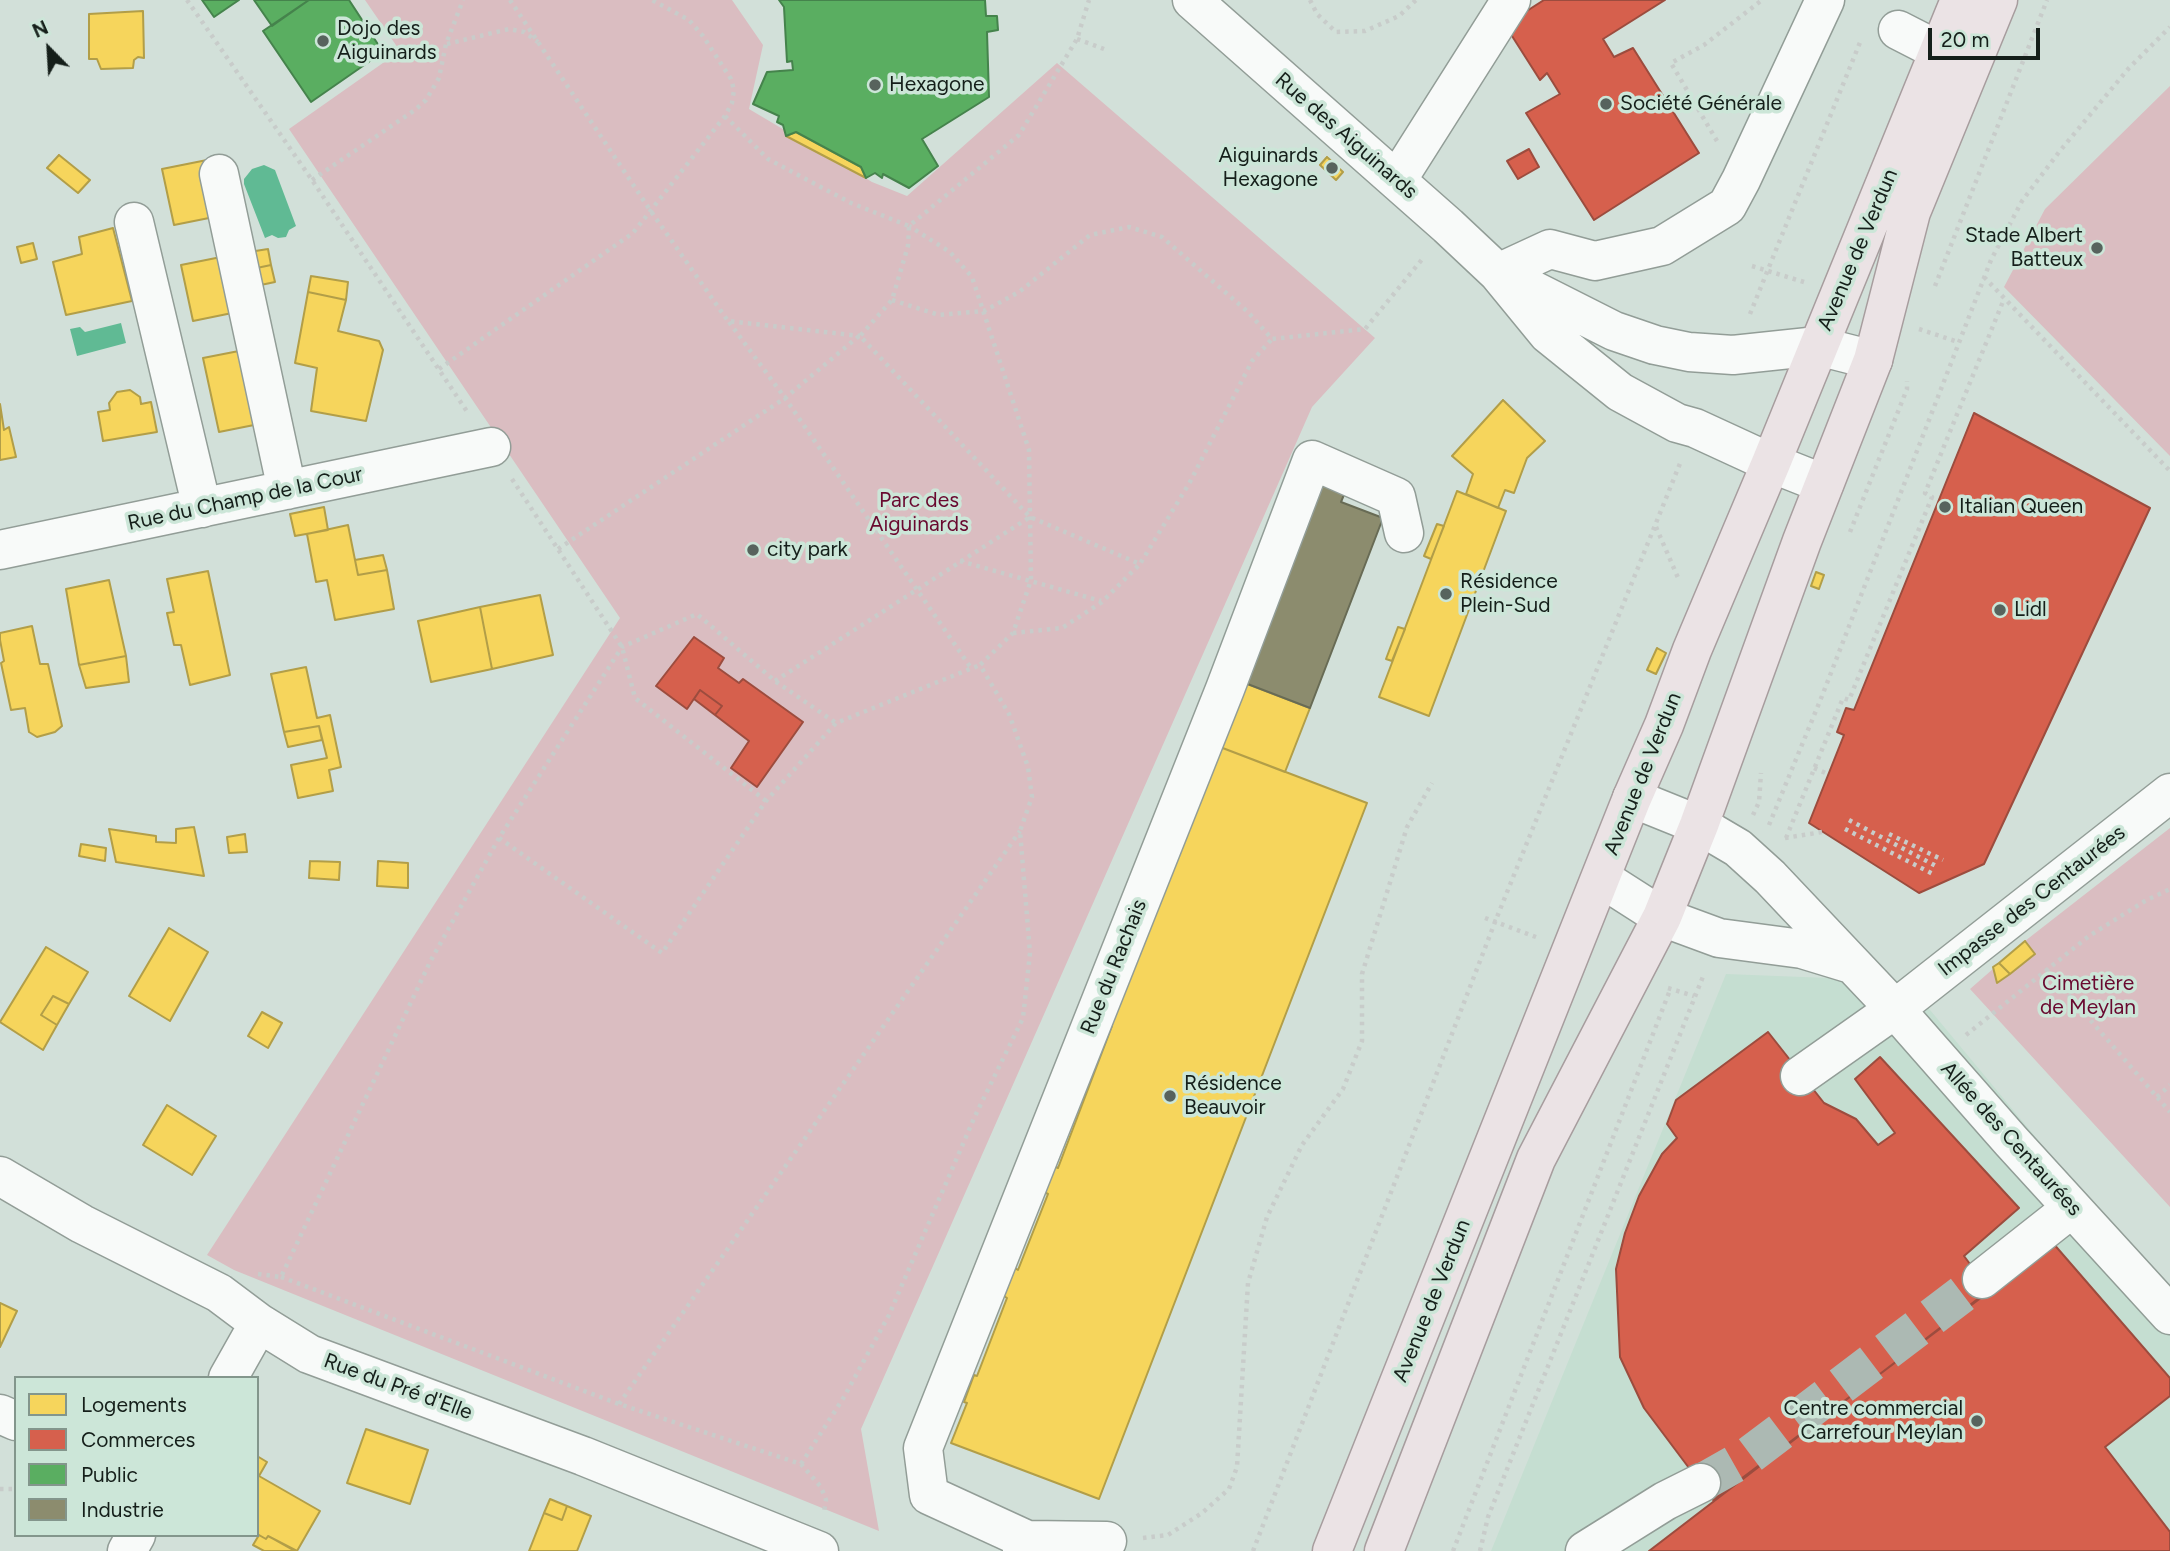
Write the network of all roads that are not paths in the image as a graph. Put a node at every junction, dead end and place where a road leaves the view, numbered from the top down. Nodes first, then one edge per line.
1 (1192, 0) edge
2 (1511, 0) edge
3 (1825, 0) edge
4 (1960, 0) edge
5 (1998, 0) edge
6 (1898, 30) dead end
7 (1939, 51) junction
8 (219, 174) dead end
9 (1396, 180) junction
10 (134, 222) dead end
11 (1498, 273) junction
12 (1818, 346) junction
13 (1873, 359) junction
14 (491, 447) dead end
15 (1771, 463) junction
16 (1824, 484) junction
17 (287, 489) junction
18 (202, 508) junction
19 (1404, 533) dead end
20 (0, 550) edge
21 (2170, 793) edge
22 (1632, 798) junction
23 (1699, 825) junction
24 (1601, 878) junction
25 (1662, 917) junction
26 (1850, 964) junction
27 (1895, 1009) junction
28 (1800, 1076) dead end
29 (0, 1176) edge
30 (2073, 1208) junction
31 (1982, 1279) tunnel mouth
32 (2170, 1315) edge
33 (259, 1323) junction
34 (229, 1376) edge
35 (1701, 1483) tunnel mouth
36 (1395, 1540) edge
37 (1107, 1541) road end
38 (1025, 1546) edge
39 (816, 1550) edge
40 (1332, 1551) edge
41 (1585, 1551) edge

1 - 9 street, Rue des Aiguinards
2 - 9 street
3 - 11 street
4 - 7 main road, Avenue de Verdun
5 - 13 main road, Avenue de Verdun
6 - 7 street
7 - 12 main road, Avenue de Verdun
8 - 17 street
9 - 11 street, Rue des Aiguinards
10 - 18 street
11 - 12 street, Rue des Aiguinards
11 - 15 street, Rue des Aiguinards
12 - 13 street, Rue des Aiguinards
12 - 15 main road, Avenue de Verdun
13 - 16 main road, Avenue de Verdun
14 - 17 street, Rue du Champ de la Cour
15 - 16 street, Rue des Aiguinards
15 - 22 main road, Avenue de Verdun
16 - 23 main road, Avenue de Verdun
17 - 18 street, Rue du Champ de la Cour
18 - 20 street, Rue du Champ de la Cour
19 - 38 street, Rue du Rachais
21 - 27 street, Impasse des Centaurées
22 - 23 street, Allée des Centaurées
22 - 24 main road, Avenue de Verdun
23 - 25 main road, Avenue de Verdun
23 - 26 street, Allée des Centaurées
24 - 25 street, Allée des Centaurées
24 - 40 main road, Avenue de Verdun
25 - 26 street, Allée des Centaurées
25 - 36 main road, Avenue de Verdun
26 - 27 street, Allée des Centaurées
27 - 28 street, Impasse des Centaurées
27 - 30 street, Allée des Centaurées
29 - 33 street, Rue du Pré d'Elle
30 - 31 street
30 - 32 street, Allée des Centaurées
33 - 34 street
33 - 39 street, Rue du Pré d'Elle
35 - 41 street
37 - 38 street, Rue du Rachais

